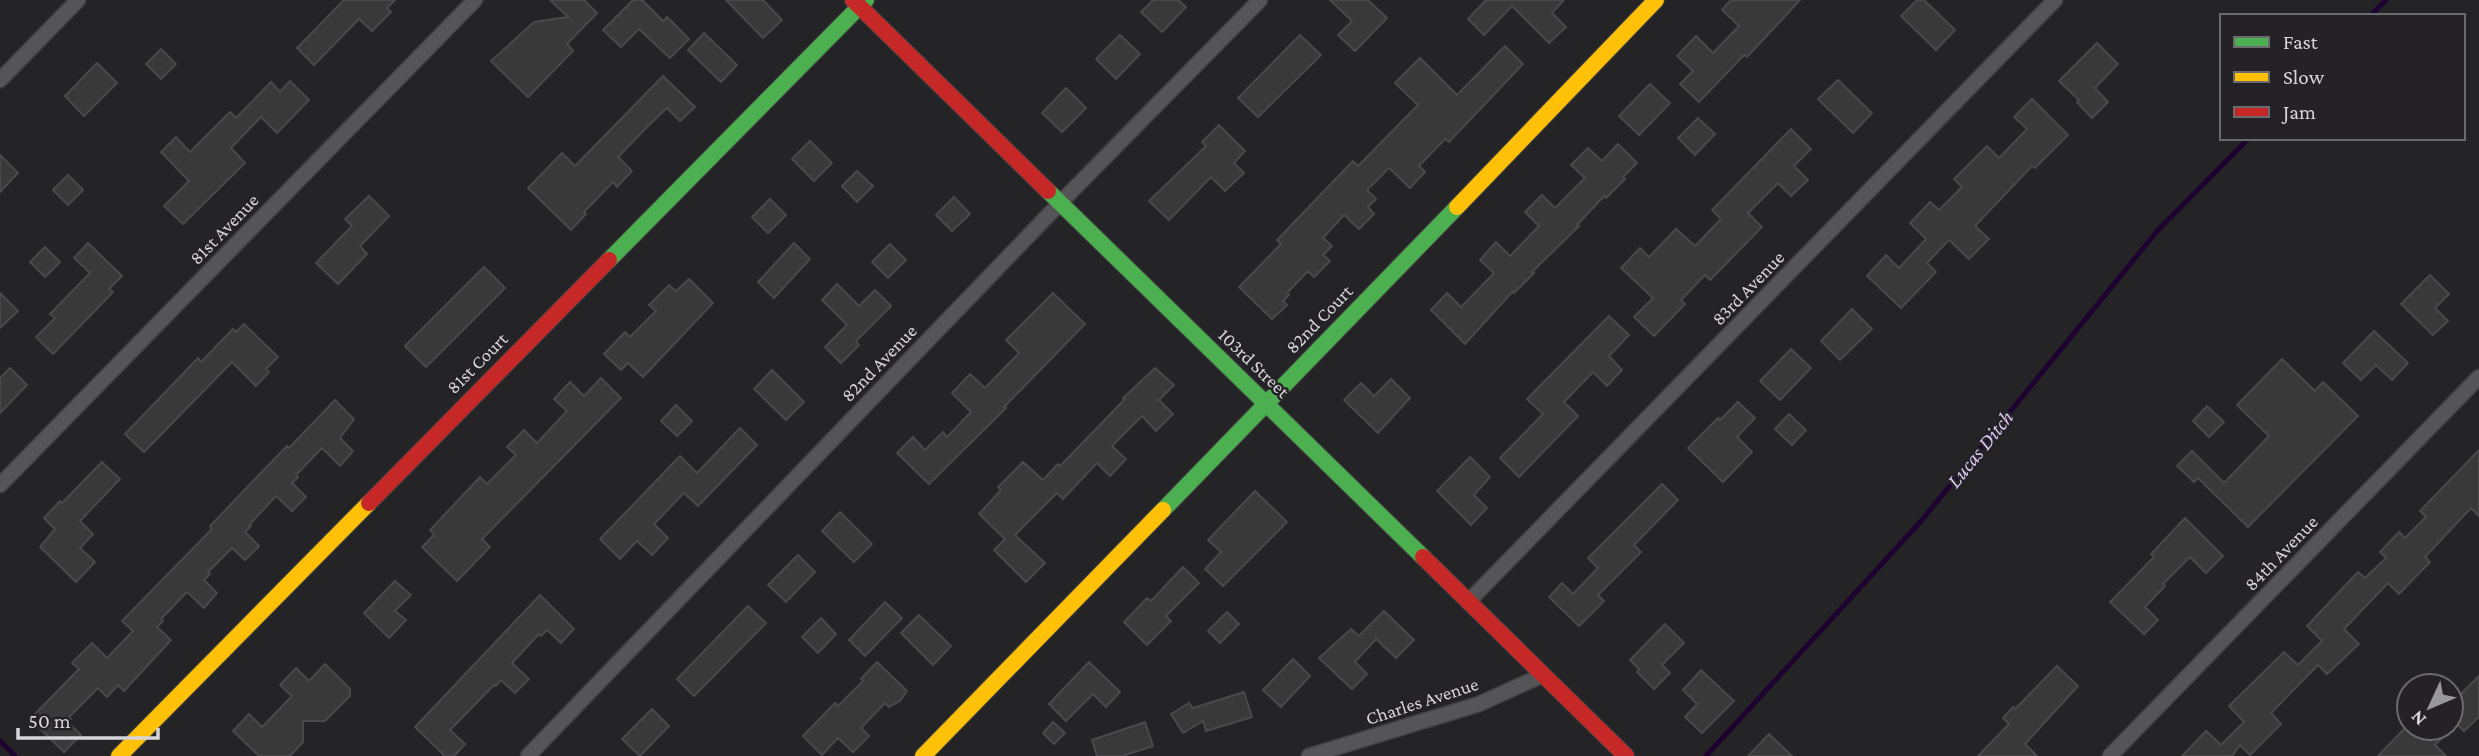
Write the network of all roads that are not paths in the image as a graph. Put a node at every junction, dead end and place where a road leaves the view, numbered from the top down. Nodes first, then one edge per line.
1 (78, 0) edge
2 (475, 0) edge
3 (1260, 0) edge
4 (1656, 0) edge
5 (2055, 0) edge
6 (860, 2) edge
7 (0, 80) edge
8 (1060, 202) junction
9 (2479, 377) edge
10 (1267, 404) junction
11 (0, 485) edge
12 (1468, 602) junction
13 (1543, 675) junction
14 (119, 756) edge
15 (528, 756) edge
16 (923, 756) edge
17 (1310, 756) edge
18 (1626, 756) edge
19 (2110, 756) edge

1 - 7 street
2 - 11 street, 81st Avenue
3 - 8 street, 82nd Avenue
4 - 10 street, 82nd Court
5 - 12 street, 83rd Avenue
6 - 8 street, 103rd Street
6 - 14 street, 81st Court
8 - 10 street, 103rd Street
8 - 15 street, 82nd Avenue
9 - 19 street, 84th Avenue
10 - 12 street, 103rd Street
10 - 16 street, 82nd Court
12 - 13 street, 103rd Street
13 - 17 street, Charles Avenue
13 - 18 street, 103rd Street

